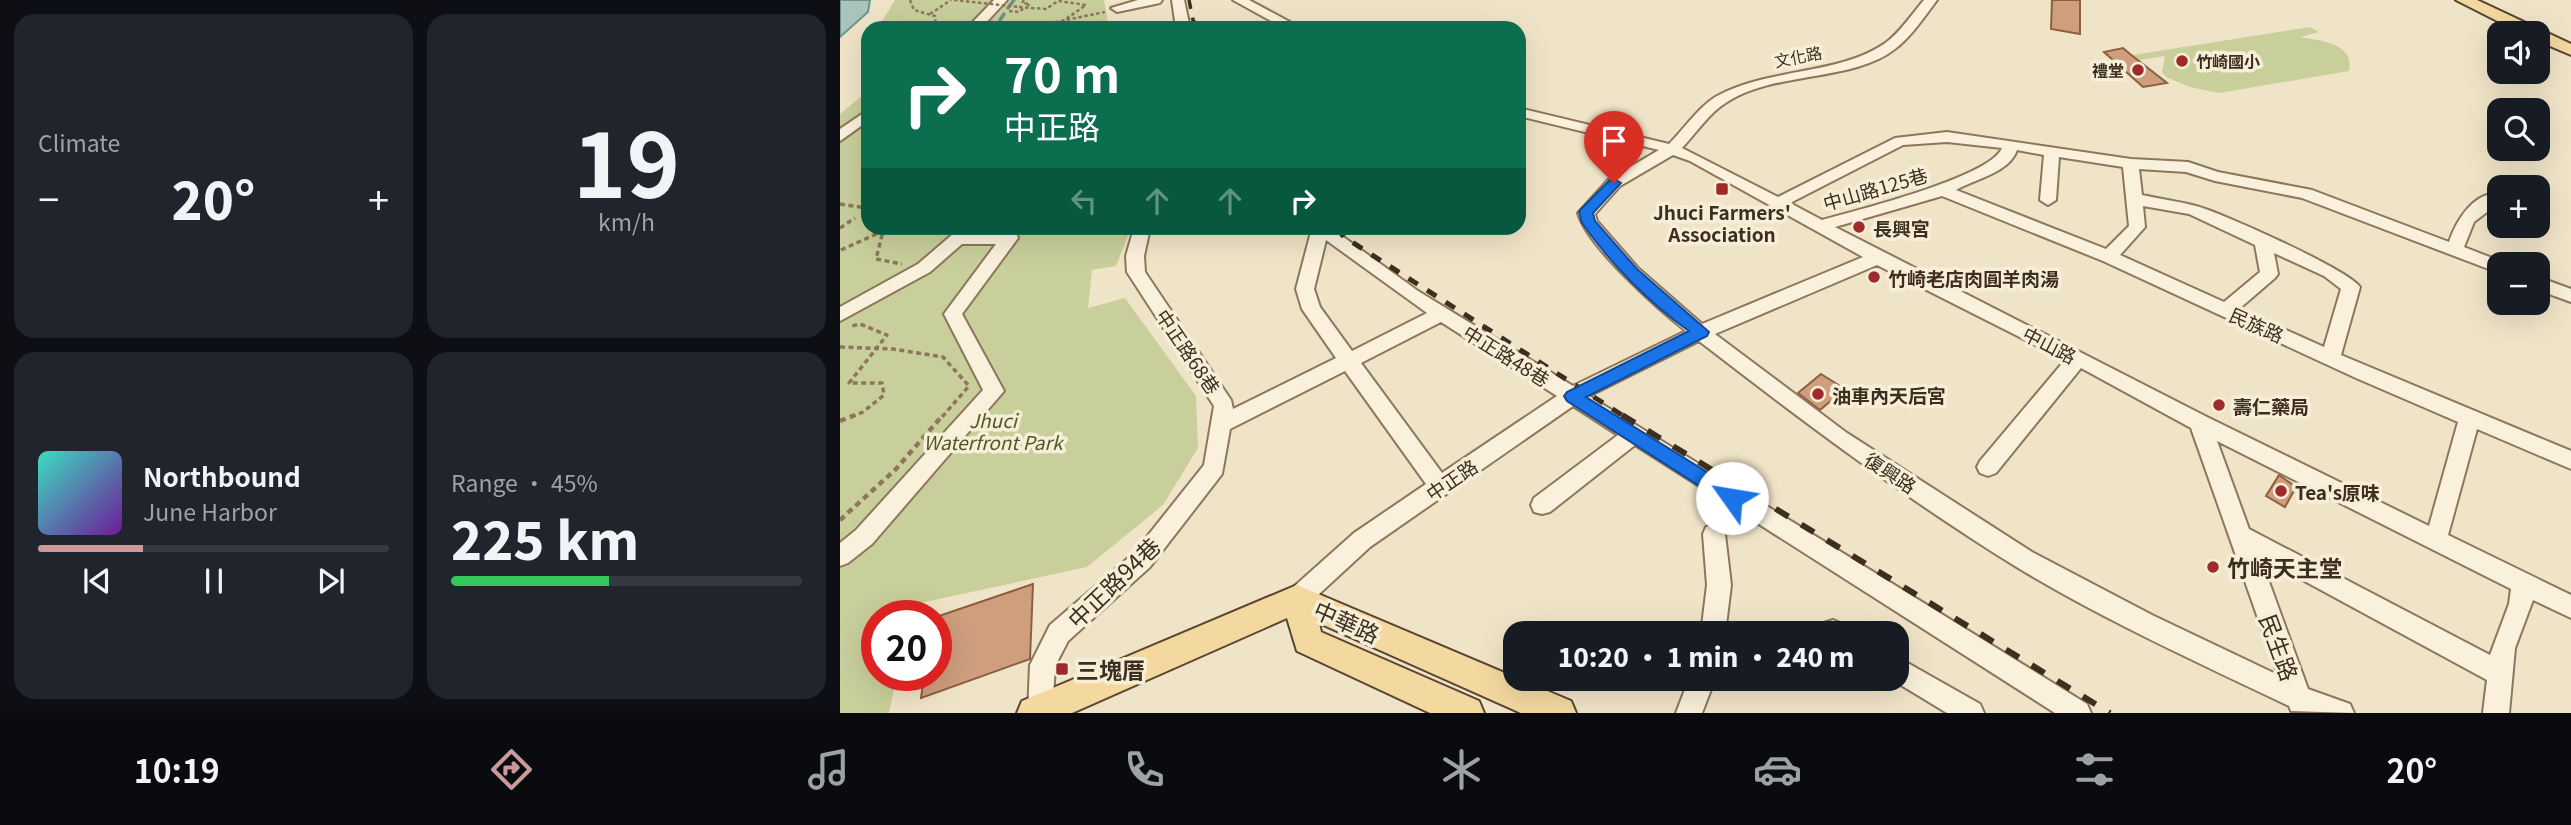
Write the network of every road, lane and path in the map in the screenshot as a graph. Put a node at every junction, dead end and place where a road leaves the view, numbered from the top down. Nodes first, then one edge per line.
1 (910, 0) edge
2 (953, 0) edge
3 (1001, 0) edge
4 (1024, 0) edge
5 (1156, 0) edge
6 (1178, 0) edge
7 (1239, 0) edge
8 (1931, 0) edge
9 (2464, 0) edge
10 (1026, 7) junction
11 (1117, 8) joint
12 (1019, 12) dead end
13 (930, 14) junction
14 (935, 21) edge
15 (982, 21) edge
16 (1062, 21) edge
17 (1070, 21) edge
18 (1182, 21) edge
19 (1280, 21) edge
20 (2508, 21) edge
21 (2550, 40) edge
22 (2571, 50) edge
23 (1526, 114) edge
24 (861, 120) edge
25 (840, 136) edge
26 (2011, 145) junction
27 (1672, 149) junction
28 (2052, 151) junction
29 (2131, 164) junction
30 (1943, 191) junction
31 (2134, 199) junction
32 (2048, 200) dead end
33 (2487, 202) edge
34 (1778, 203) junction
35 (840, 204) edge
36 (861, 207) edge
37 (855, 218) dead end
38 (1820, 226) junction
39 (840, 228) edge
40 (874, 235) edge
41 (882, 235) edge
42 (962, 235) edge
43 (1006, 235) edge
44 (1140, 235) edge
45 (1319, 235) edge
46 (1329, 235) edge
47 (2263, 240) junction
48 (2455, 249) junction
49 (840, 251) edge
50 (2109, 257) junction
51 (1878, 258) junction
52 (2487, 262) edge
53 (924, 268) junction
54 (2550, 288) edge
55 (2571, 296) edge
56 (2226, 310) junction
57 (1441, 314) junction
58 (845, 321) edge
59 (1701, 332) junction
60 (840, 347) edge
61 (2078, 358) junction
62 (2331, 358) junction
63 (1348, 361) junction
64 (1572, 396) junction
65 (2470, 417) junction
66 (840, 421) edge
67 (2200, 423) junction
68 (1222, 424) junction
69 (1633, 435) junction
70 (2571, 460) edge
71 (1988, 467) dead end
72 (1440, 487) junction
73 (1542, 505) dead end
74 (840, 520) edge
75 (1714, 534) dead end
76 (2241, 536) junction
77 (2436, 539) junction
78 (840, 556) edge
79 (2523, 583) junction
80 (1297, 599) junction
81 (2571, 607) edge
82 (1715, 621) edge
83 (2501, 674) junction
84 (1909, 677) edge
85 (1697, 691) edge
86 (2300, 705) edge
87 (1955, 709) edge
88 (1037, 711) edge
89 (1466, 713) edge
90 (1559, 713) edge
91 (1689, 713) edge
92 (2078, 713) edge
93 (2341, 713) edge
94 (2496, 713) edge

1 - 13 path
2 - 10 path, bridge
2 - 13 path
3 - 15 street
4 - 10 path
5 - 11 street
6 - 18 street
7 - 19 street
8 - 27 street, 文化路
9 - 20 main road
10 - 12 path
10 - 16 path
11 - 17 path
13 - 14 path
21 - 22 main road
23 - 27 street, 中山路
24 - 25 street
26 - 28 street
26 - 30 street, 中山路125巷
26 - 34 street
27 - 34 street, 中山路
27 - 59 street, 復興路
28 - 29 street
28 - 32 street
29 - 31 street
29 - 48 street
30 - 38 street, 中山路125巷
30 - 50 street, 民族路
31 - 47 street
31 - 50 street
33 - 48 street
34 - 38 street, 中山路
35 - 36 path
37 - 39 path
38 - 51 street, 中山路
40 - 49 path
41 - 53 path
42 - 53 street
43 - 78 street
44 - 68 street, 中正路68巷
45 - 63 street
46 - 57 street, 中正路48巷
47 - 56 street
47 - 62 street
48 - 52 street
50 - 56 street, 民族路
51 - 59 street, 中正路
51 - 61 street, 中山路
53 - 58 street
54 - 55 street
56 - 62 street, 民族路
57 - 63 street, 中正路48巷
57 - 64 street, 中正路48巷
58 - 66 path
59 - 64 street, 中正路
59 - 86 street, 復興路
60 - 74 path
61 - 67 street, 中山路
61 - 71 street
62 - 65 street, 民族路
63 - 68 street
63 - 72 street
64 - 69 street, 中正路48巷
64 - 72 street, 中正路
65 - 70 street, 民族路
65 - 77 street
67 - 76 street, 民生路
67 - 77 street, 中山路
68 - 88 street, 中正路94巷
69 - 73 street
69 - 92 street, 中正路48巷
72 - 80 street, 中正路
75 - 82 street
76 - 83 street
76 - 86 street, 民生路
77 - 79 street, 中山路
79 - 81 street, 中山路
79 - 83 street
80 - 88 main road, 中正路
80 - 89 main road, 中華路
80 - 90 main road, 中華路
83 - 94 street
84 - 87 street
85 - 91 street
86 - 93 street, 復興路

